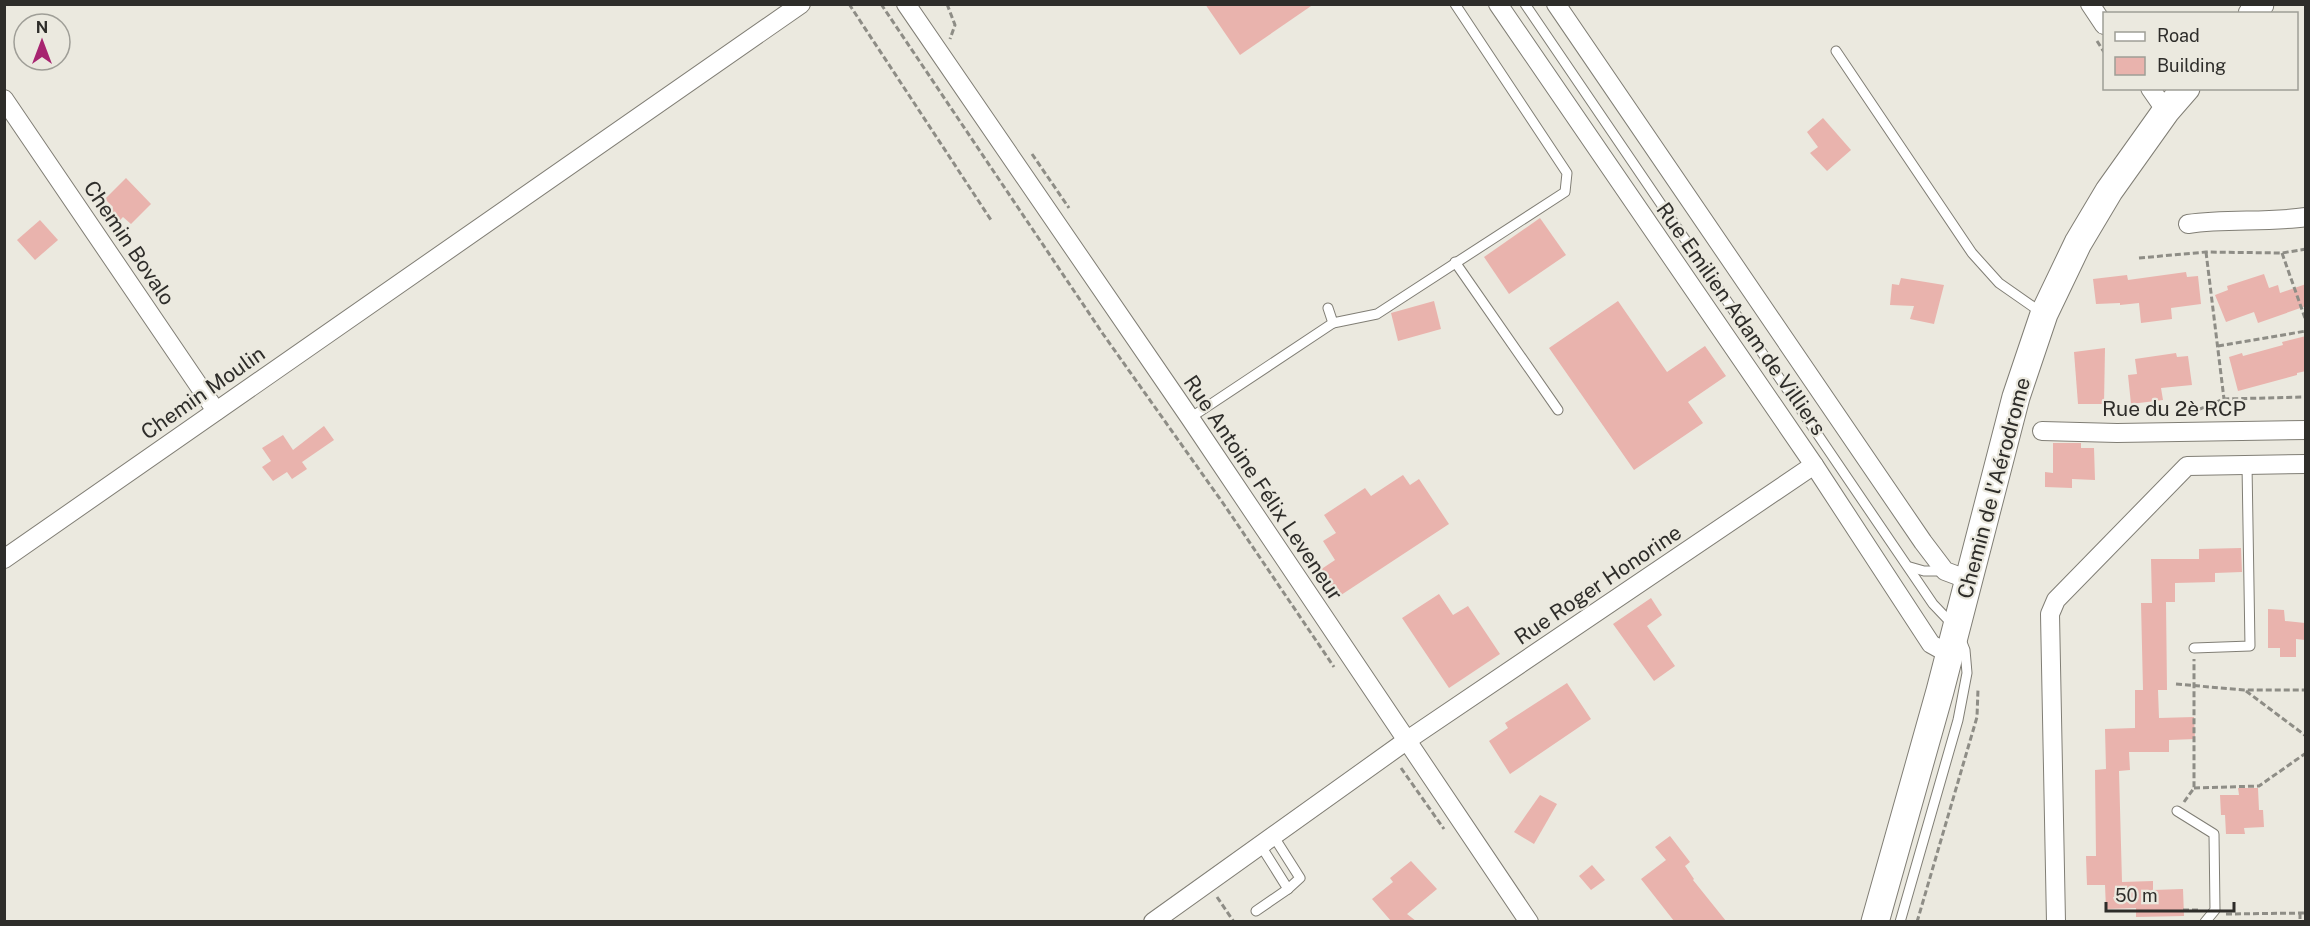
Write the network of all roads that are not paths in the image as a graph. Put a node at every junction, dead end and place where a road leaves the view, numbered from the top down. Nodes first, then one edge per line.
1 (801, 4) edge
2 (906, 4) edge
3 (1455, 4) edge
4 (1498, 4) edge
5 (1525, 4) edge
6 (1556, 4) edge
7 (2090, 4) edge
8 (2103, 24) edge
9 (1836, 51) dead end
10 (2151, 90) edge
11 (2184, 90) edge
12 (4, 99) edge
13 (2166, 111) junction
14 (2306, 217) edge
15 (2188, 224) dead end
16 (1455, 261) junction
17 (1328, 308) dead end
18 (2044, 314) junction
19 (1333, 323) junction
20 (1558, 410) dead end
21 (216, 411) junction
22 (1190, 418) junction
23 (2306, 430) edge
24 (2042, 431) dead end
25 (2306, 464) edge
26 (1815, 465) junction
27 (2247, 465) junction
28 (4, 559) edge
29 (1910, 567) junction
30 (1957, 575) junction
31 (1956, 628) junction
32 (2194, 648) road end
33 (1949, 654) junction
34 (1406, 741) junction
35 (2177, 812) road end
36 (1268, 841) junction
37 (1288, 889) junction
38 (1256, 911) dead end
39 (2208, 918) edge
40 (1160, 920) edge
41 (1529, 921) edge
42 (1875, 921) edge
43 (1900, 921) edge
44 (2056, 921) edge

1 - 21 street, Chemin Moulin
2 - 22 street, Rue Antoine Félix Leveneur
3 - 16 lane
4 - 26 street, Rue Emilien Adam de Villiers
5 - 29 lane
6 - 30 street, Rue Emilien Adam de Villiers
7 - 8 street
9 - 18 lane
10 - 13 street
11 - 13 main road, Chemin de l'Aérodrome
12 - 21 street, Chemin Bovalo
13 - 18 main road, Chemin de l'Aérodrome
14 - 15 street
16 - 19 lane
16 - 20 lane
17 - 19 lane
18 - 30 main road, Chemin de l'Aérodrome
19 - 22 lane
21 - 28 street, Chemin Moulin
22 - 34 street, Rue Antoine Félix Leveneur
23 - 24 street, Rue du 2è RCP
25 - 27 street
26 - 33 street, Rue Emilien Adam de Villiers
26 - 34 street, Rue Roger Honorine
27 - 32 lane
27 - 44 street
29 - 30 lane
29 - 31 lane
30 - 31 main road, Chemin de l'Aérodrome
31 - 33 main road, Chemin de l'Aérodrome
31 - 43 lane
33 - 42 main road, Chemin de l'Aérodrome
34 - 36 street
34 - 41 street, Rue Antoine Félix Leveneur
35 - 39 lane
36 - 37 lane
36 - 37 lane
36 - 40 street
37 - 38 lane

